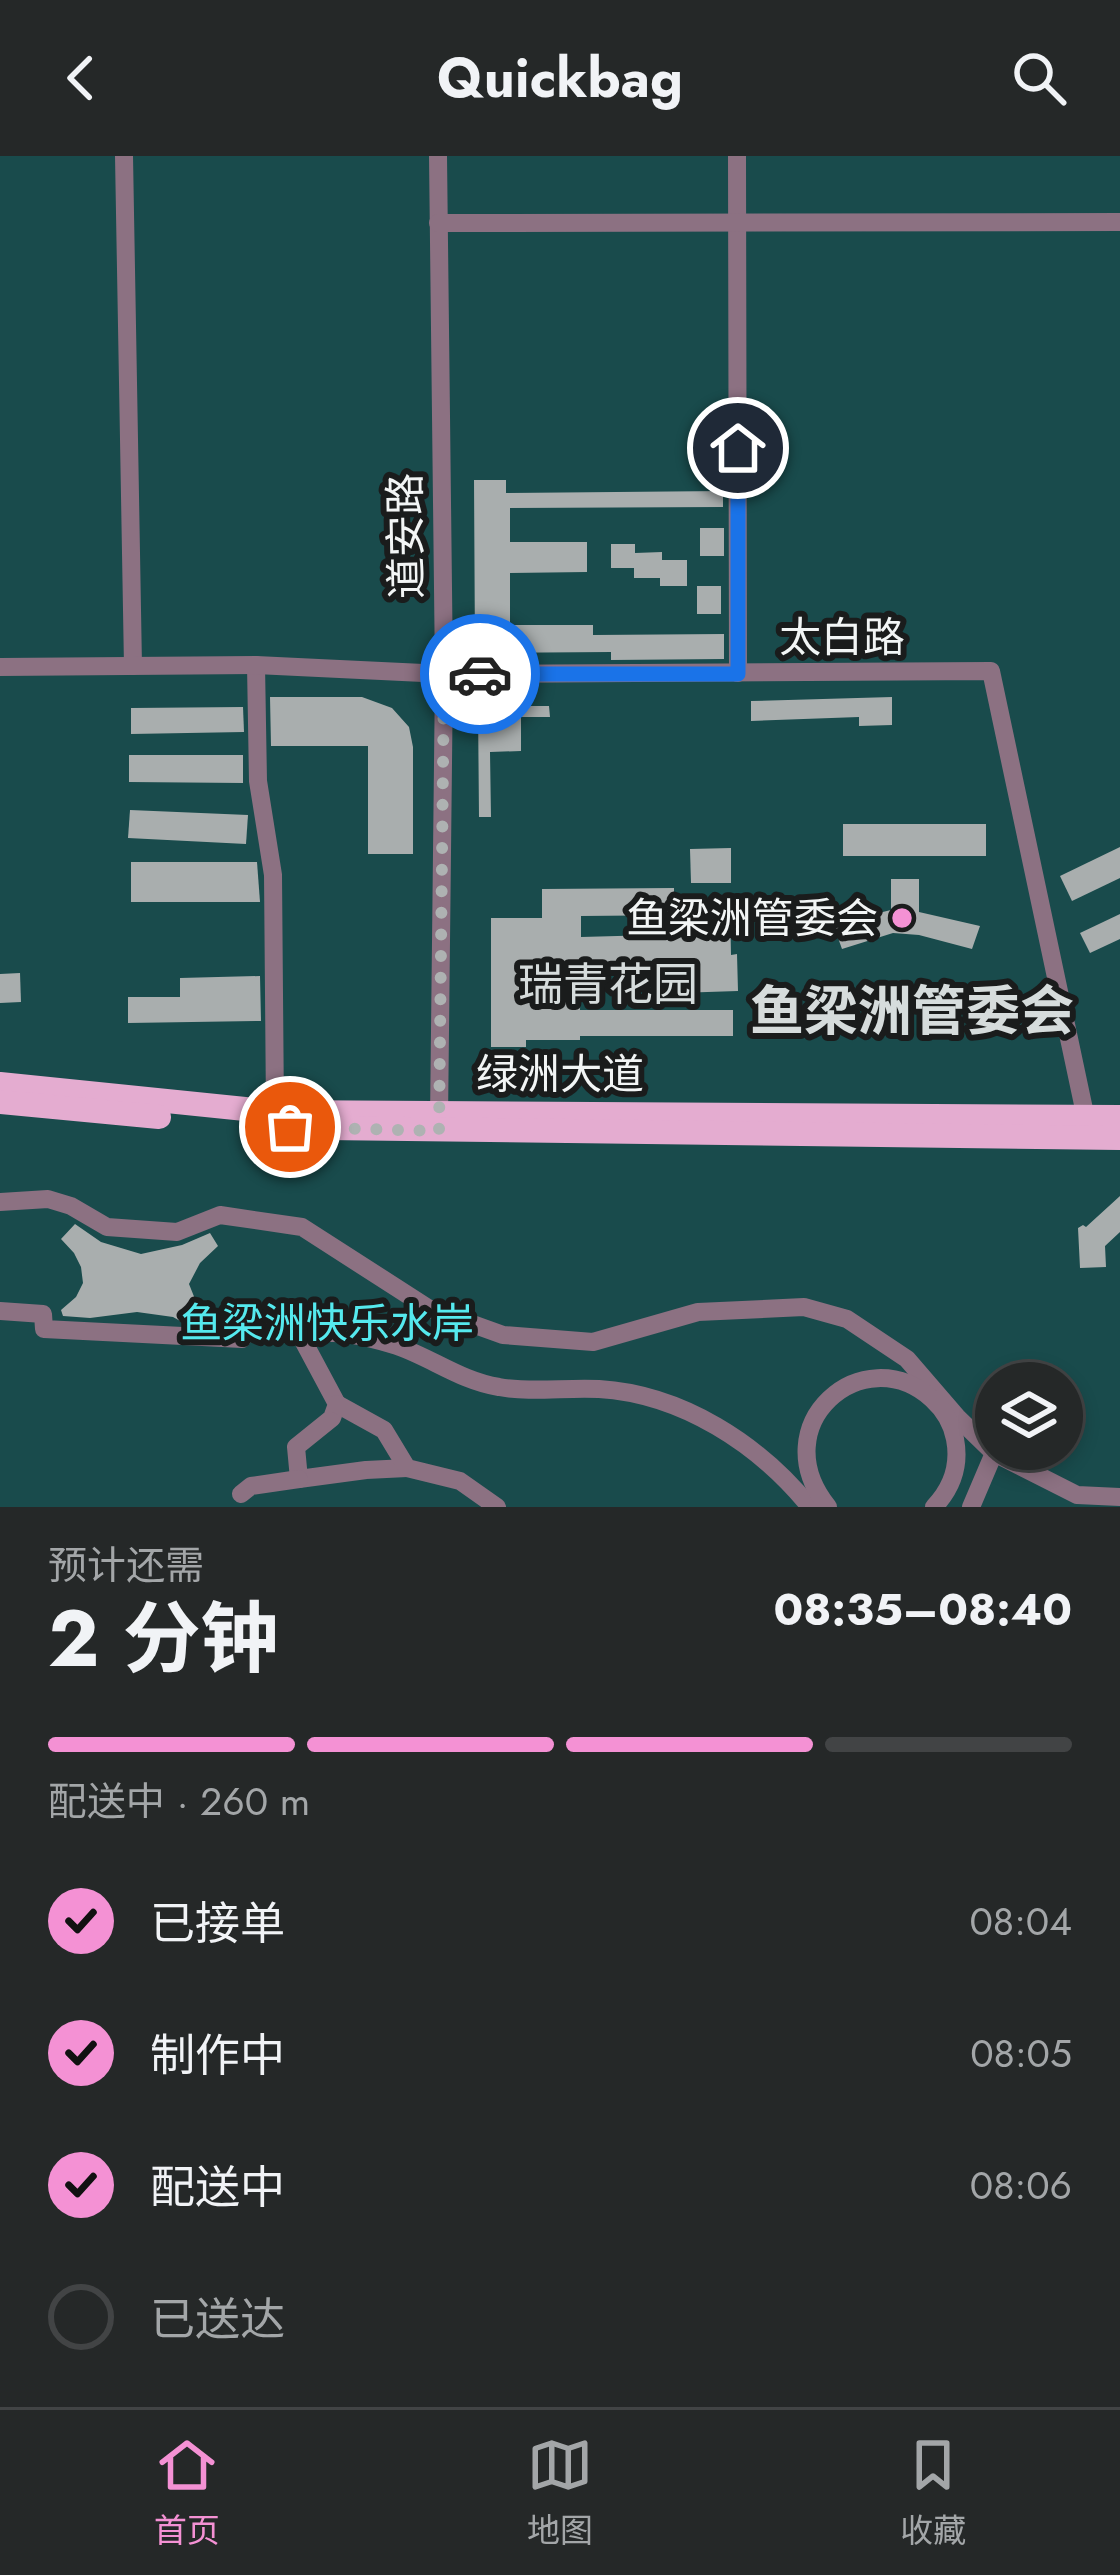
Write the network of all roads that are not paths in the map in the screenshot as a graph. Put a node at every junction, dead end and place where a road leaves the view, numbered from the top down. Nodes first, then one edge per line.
1 (124, 156) edge
2 (437, 156) edge
3 (737, 156) edge
4 (1120, 222) edge
5 (438, 223) junction
6 (738, 223) junction
7 (256, 665) junction
8 (133, 666) junction
9 (0, 667) edge
10 (444, 674) junction
11 (738, 674) junction
12 (0, 1084) edge
13 (0, 1102) edge
14 (275, 1112) junction
15 (1120, 1117) edge
16 (439, 1122) junction
17 (1088, 1128) junction
18 (1120, 1138) edge
19 (0, 1202) edge
20 (0, 1311) edge
21 (298, 1333) junction
22 (338, 1404) junction
23 (975, 1435) edge
24 (406, 1468) junction
25 (987, 1470) edge
26 (1028, 1470) edge
27 (299, 1480) junction
28 (242, 1494) dead end
29 (1120, 1497) edge
30 (809, 1499) edge
31 (497, 1507) edge
32 (828, 1507) edge
33 (934, 1507) edge
34 (971, 1507) edge

1 - 8 street
2 - 5 street, 道安路
3 - 6 street
4 - 6 street
5 - 6 street
5 - 10 street, 道安路
6 - 11 street
7 - 8 street, 太白路
7 - 10 street, 太白路
7 - 14 street
8 - 9 street, 太白路
10 - 11 street, 太白路
10 - 16 street, 道安路
11 - 17 street, 太白路
12 - 14 main road, 绿洲大道
13 - 16 main road, 绿洲大道
14 - 16 main road, 绿洲大道
15 - 17 main road, 绿洲大道
16 - 17 main road, 绿洲大道
17 - 18 main road, 绿洲大道
19 - 23 street
20 - 21 street
21 - 22 street
21 - 30 street
22 - 24 street
22 - 27 street
24 - 27 street
24 - 31 street
25 - 34 street
26 - 29 street
27 - 28 street
30 - 32 street
30 - 33 street

